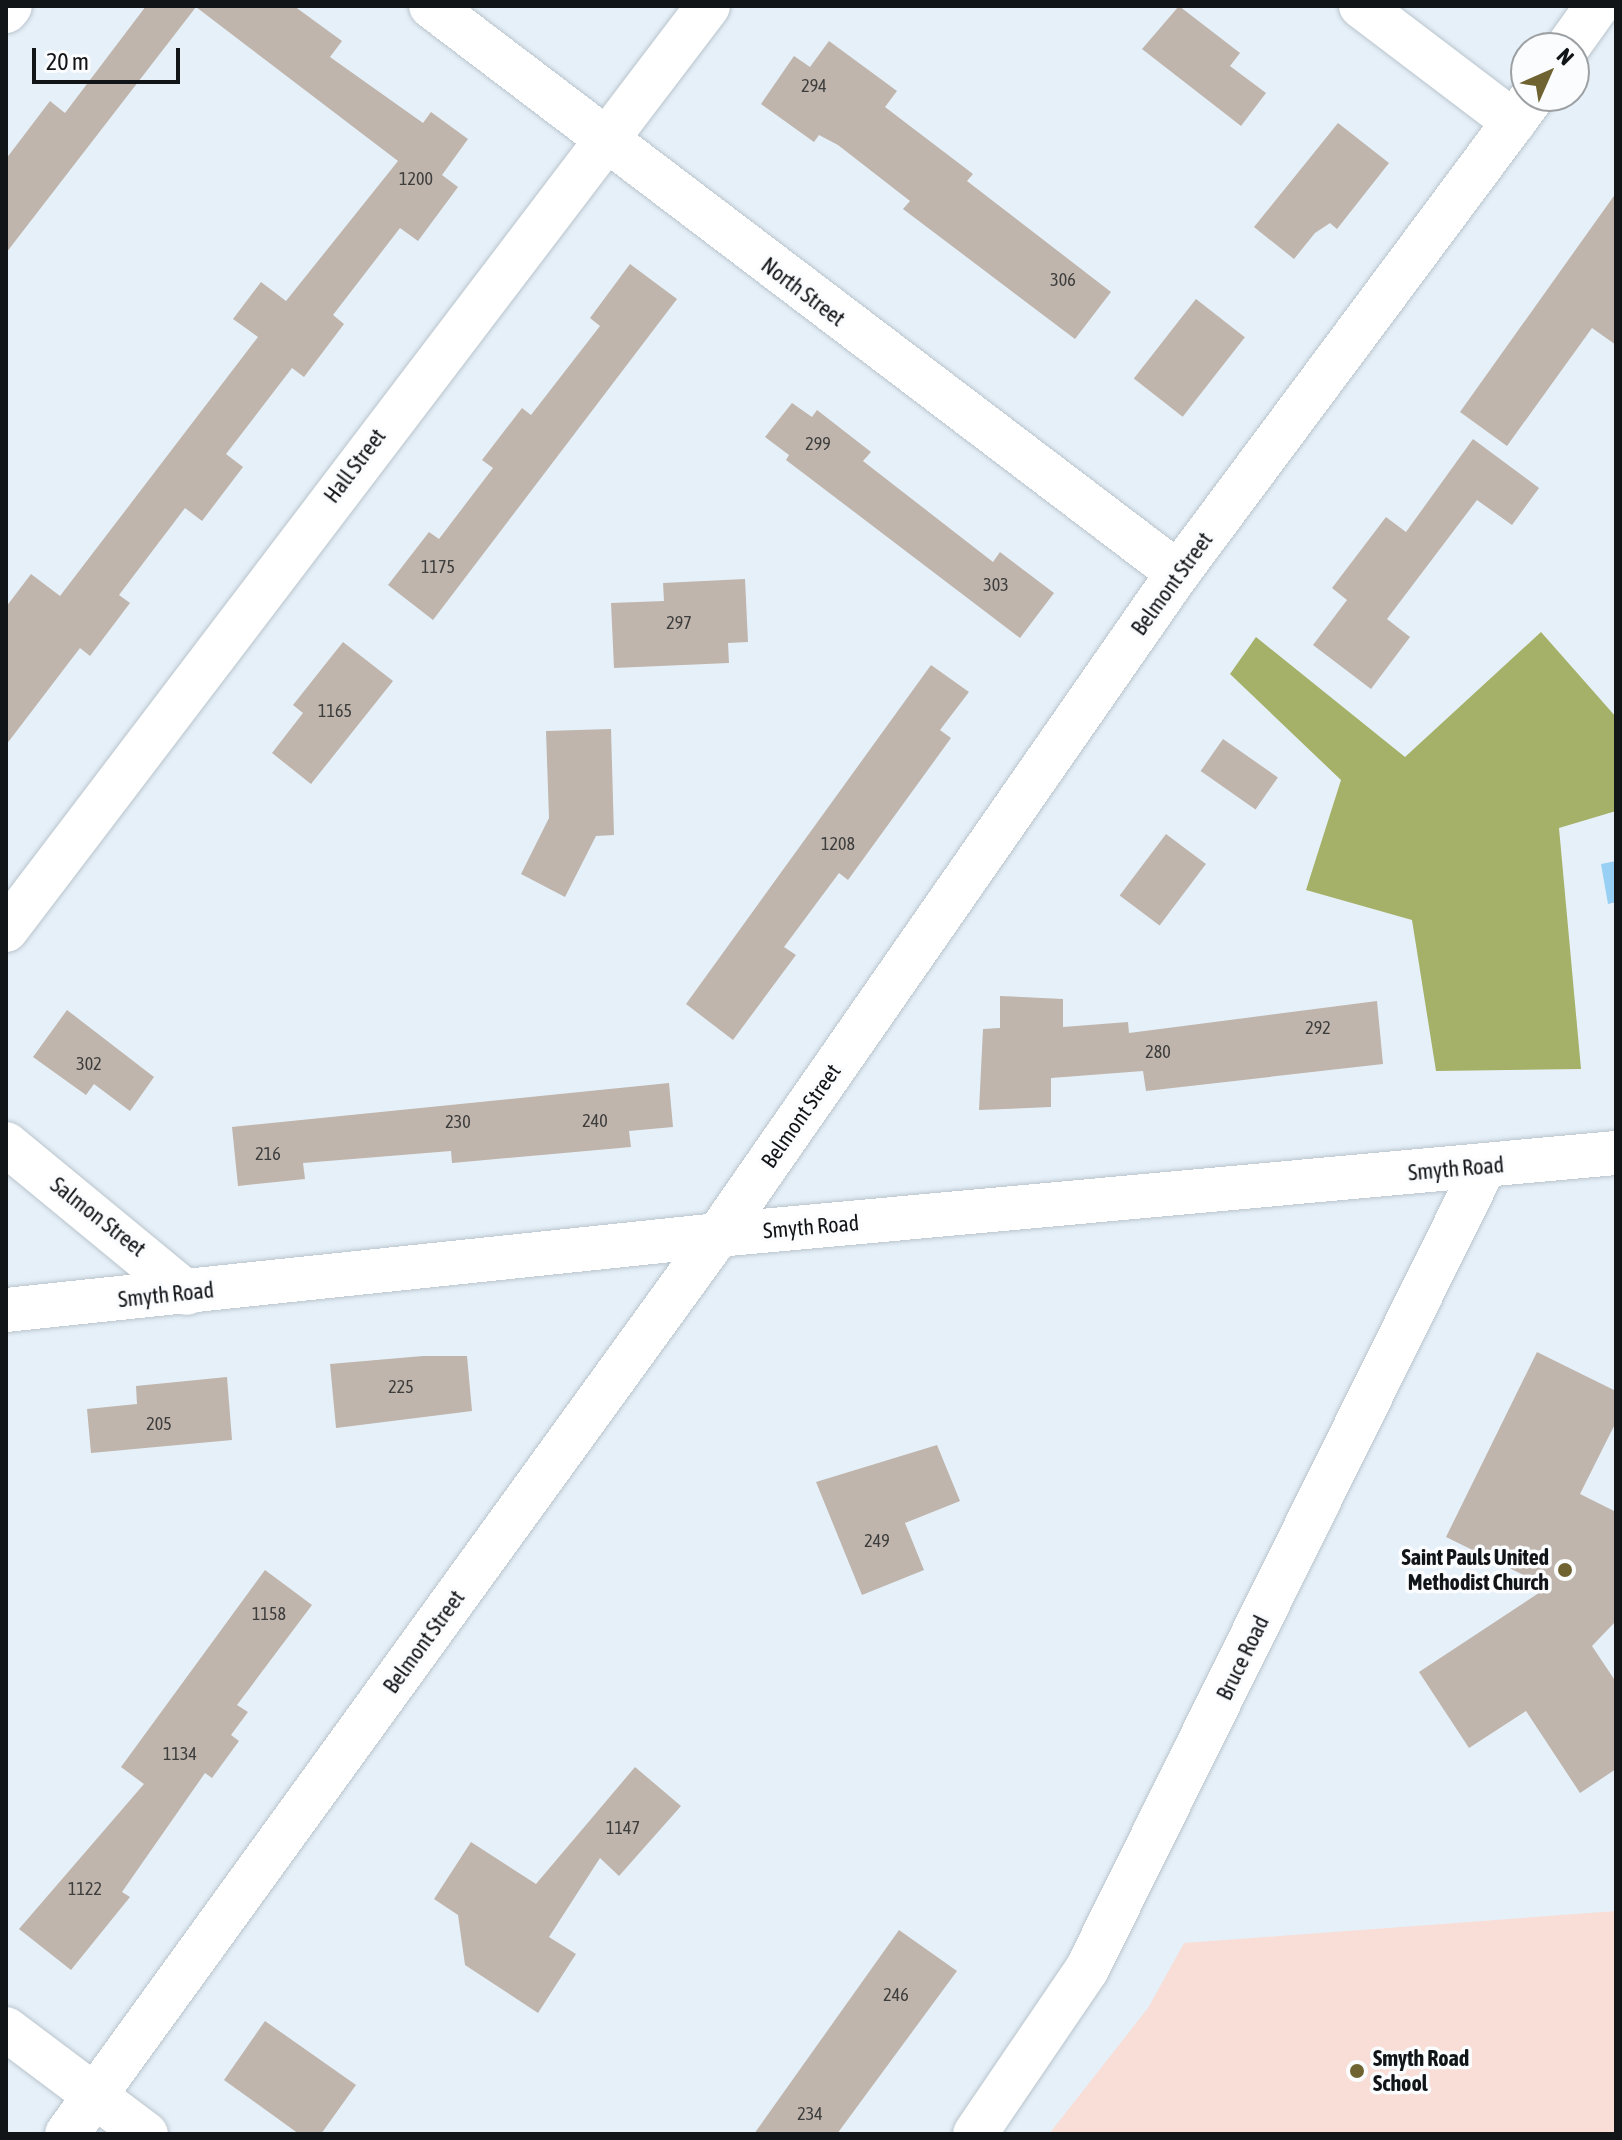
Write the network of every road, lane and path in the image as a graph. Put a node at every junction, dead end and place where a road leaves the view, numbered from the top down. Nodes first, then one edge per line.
1 (10, 6) edge
2 (431, 6) edge
3 (708, 6) edge
4 (1361, 6) edge
5 (1597, 6) edge
6 (6, 11) edge
7 (1578, 32) edge
8 (1510, 101) edge
9 (1521, 112) edge
10 (604, 142) junction
11 (1178, 573) junction
12 (6, 930) edge
13 (6, 1144) edge
14 (1616, 1153) edge
15 (1484, 1167) junction
16 (718, 1235) junction
17 (187, 1293) junction
18 (6, 1310) edge
19 (6, 2029) edge
20 (95, 2095) junction
21 (67, 2134) edge
22 (146, 2134) edge
23 (975, 2134) edge

1 - 6 street
2 - 10 street, North Street
3 - 10 street, Hall Street
4 - 8 street
5 - 7 street
9 - 11 street, Belmont Street
10 - 11 street, North Street
10 - 12 street, Hall Street
11 - 16 street, Belmont Street
13 - 17 street, Salmon Street
14 - 15 street, Smyth Road
15 - 16 street, Smyth Road
15 - 23 street, Bruce Road
16 - 17 street, Smyth Road
16 - 20 street, Belmont Street
17 - 18 street, Smyth Road
19 - 20 street
20 - 21 street, Belmont Street
20 - 22 street

